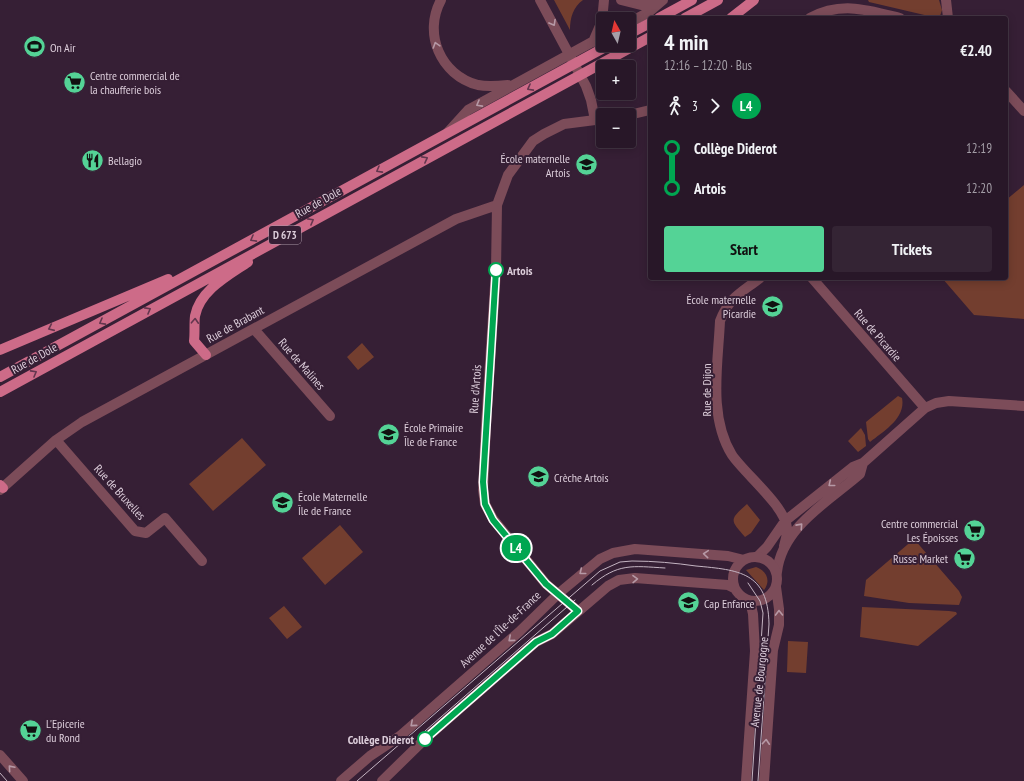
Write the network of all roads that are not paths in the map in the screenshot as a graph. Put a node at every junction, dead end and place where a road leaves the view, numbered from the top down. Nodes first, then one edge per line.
1 (440, 0) edge
2 (540, 0) edge
3 (604, 0) edge
4 (621, 0) edge
5 (692, 0) edge
6 (718, 0) edge
7 (754, 0) edge
8 (946, 0) edge
9 (661, 1) edge
10 (849, 4) edge
11 (663, 16) edge
12 (689, 16) edge
13 (734, 16) edge
14 (814, 16) edge
15 (893, 16) edge
16 (948, 16) edge
17 (636, 19) edge
18 (648, 24) edge
19 (636, 30) edge
20 (648, 38) edge
21 (596, 40) edge
22 (592, 42) junction
23 (596, 52) edge
24 (512, 85) junction
25 (1008, 93) edge
26 (648, 110) edge
27 (1024, 111) edge
28 (596, 112) edge
29 (636, 113) edge
30 (596, 120) edge
31 (447, 133) junction
32 (497, 205) junction
33 (289, 233) junction
34 (216, 259) junction
35 (758, 280) edge
36 (814, 280) edge
37 (254, 329) junction
38 (0, 350) edge
39 (206, 355) junction
40 (0, 377) edge
41 (0, 392) edge
42 (1024, 406) edge
43 (925, 408) junction
44 (330, 416) dead end
45 (56, 440) junction
46 (863, 463) junction
47 (1, 488) edge
48 (785, 521) junction
49 (784, 546) junction
50 (757, 557) junction
51 (744, 560) junction
52 (202, 561) dead end
53 (777, 572) junction
54 (776, 587) junction
55 (734, 588) junction
56 (558, 594) junction
57 (750, 601) junction
58 (578, 611) junction
59 (0, 755) edge
60 (23, 781) edge
61 (342, 781) edge
62 (382, 781) edge
63 (746, 781) edge
64 (764, 781) edge

24 -> 1 street, Rue de Dole
2 -> 28 street
3 - 22 street
4 - 9 street
5 - 11 main road
6 - 12 main road
7 - 13 main road
8 - 16 street
9 - 17 street
10 - 14 street
10 - 15 street
18 - 19 main road
33 -> 20 main road, Rue de Dole / D 673
21 - 22 street, Rue de Dole
22 - 24 street, Rue de Dole
23 -> 31 main road, Rue de Dole / D 673
24 -> 31 street, Rue de Dole
25 - 27 street
26 - 29 street
30 - 32 street
31 -> 34 main road, Rue de Dole / D 673
32 - 37 street, Rue de Brabant
32 - 56 street, Rue d'Artois
39 -> 33 main road
41 -> 33 main road, Rue de Dole / D 673
34 -> 38 main road
34 -> 40 main road, Rue de Dole / D 673
35 - 48 street, Rue de Dijon
36 - 43 street, Rue de Picardie
37 - 39 street, Rue de Brabant
37 - 44 street, Rue de Malines
39 - 45 street, Rue de Brabant
42 - 43 street
43 - 46 street
45 - 47 street, Rue de Brabant
45 - 52 street, Rue de Bruxelles
46 -> 48 street
49 -> 46 street
48 - 49 street
48 - 50 street
49 - 53 street
50 - 51 street
50 - 53 street
51 - 55 street
51 -> 56 street, Avenue de l’Île-de-France
53 - 54 street
54 - 57 street
64 -> 54 street, Avenue de Bourgogne
55 - 57 street
58 -> 55 street
56 - 58 street, Rue d'Artois
56 -> 61 street, Avenue de l’Île-de-France
57 - 63 street, Avenue de Bourgogne
58 - 62 street
60 -> 59 street

